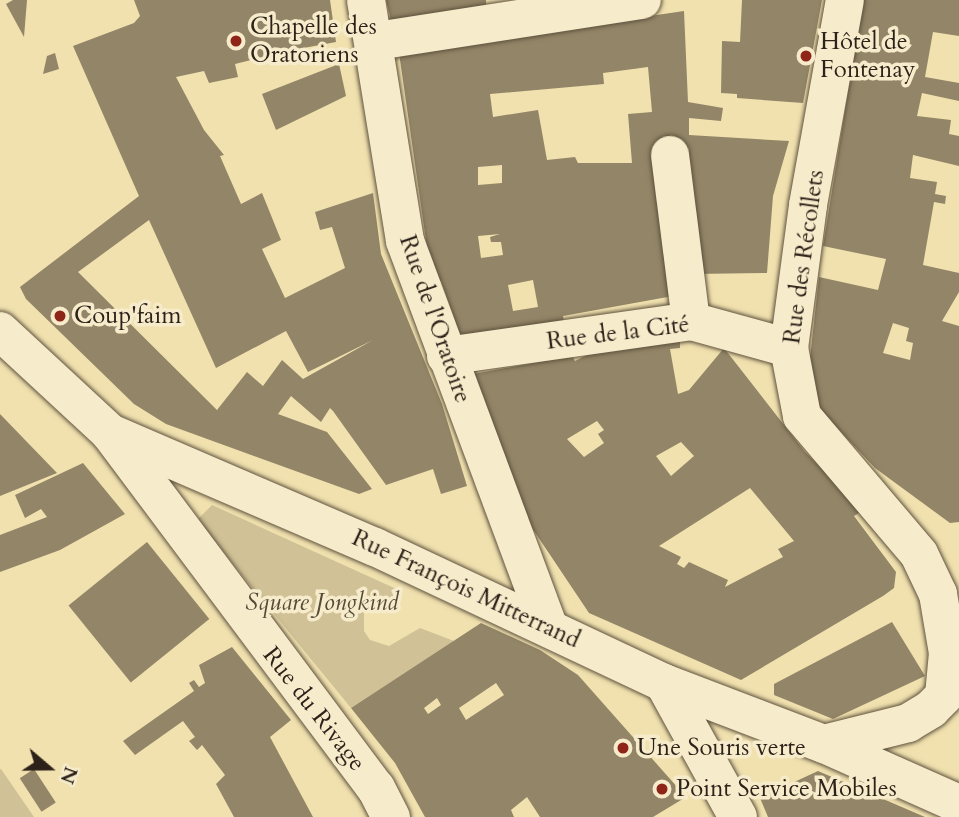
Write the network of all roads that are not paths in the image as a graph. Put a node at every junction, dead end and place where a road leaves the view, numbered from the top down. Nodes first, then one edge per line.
1 (366, 0) edge
2 (642, 0) edge
3 (845, 0) edge
4 (376, 41) junction
5 (670, 155) dead end
6 (691, 321) junction
7 (0, 331) edge
8 (789, 348) junction
9 (446, 356) junction
10 (110, 433) junction
11 (948, 582) edge
12 (548, 625) junction
13 (664, 683) junction
14 (953, 688) edge
15 (824, 744) junction
16 (959, 804) edge
17 (723, 812) edge
18 (391, 817) edge

1 - 4 street, Rue de l'Oratoire
2 - 4 street
3 - 8 street, Rue des Récollets
4 - 9 street, Rue de l'Oratoire
5 - 6 street
6 - 8 street, Rue de la Cité
6 - 9 street, Rue de la Cité
7 - 10 street, Rue François Mitterrand
8 - 11 street, Rue des Récollets
9 - 12 street, Rue de l'Oratoire
10 - 12 street, Rue François Mitterrand
10 - 18 street, Rue du Rivage
11 - 14 street, Rue des Récollets
12 - 13 street, Rue François Mitterrand
13 - 15 street, Rue François Mitterrand
13 - 17 street
14 - 15 street
15 - 16 street, Rue François Mitterrand

